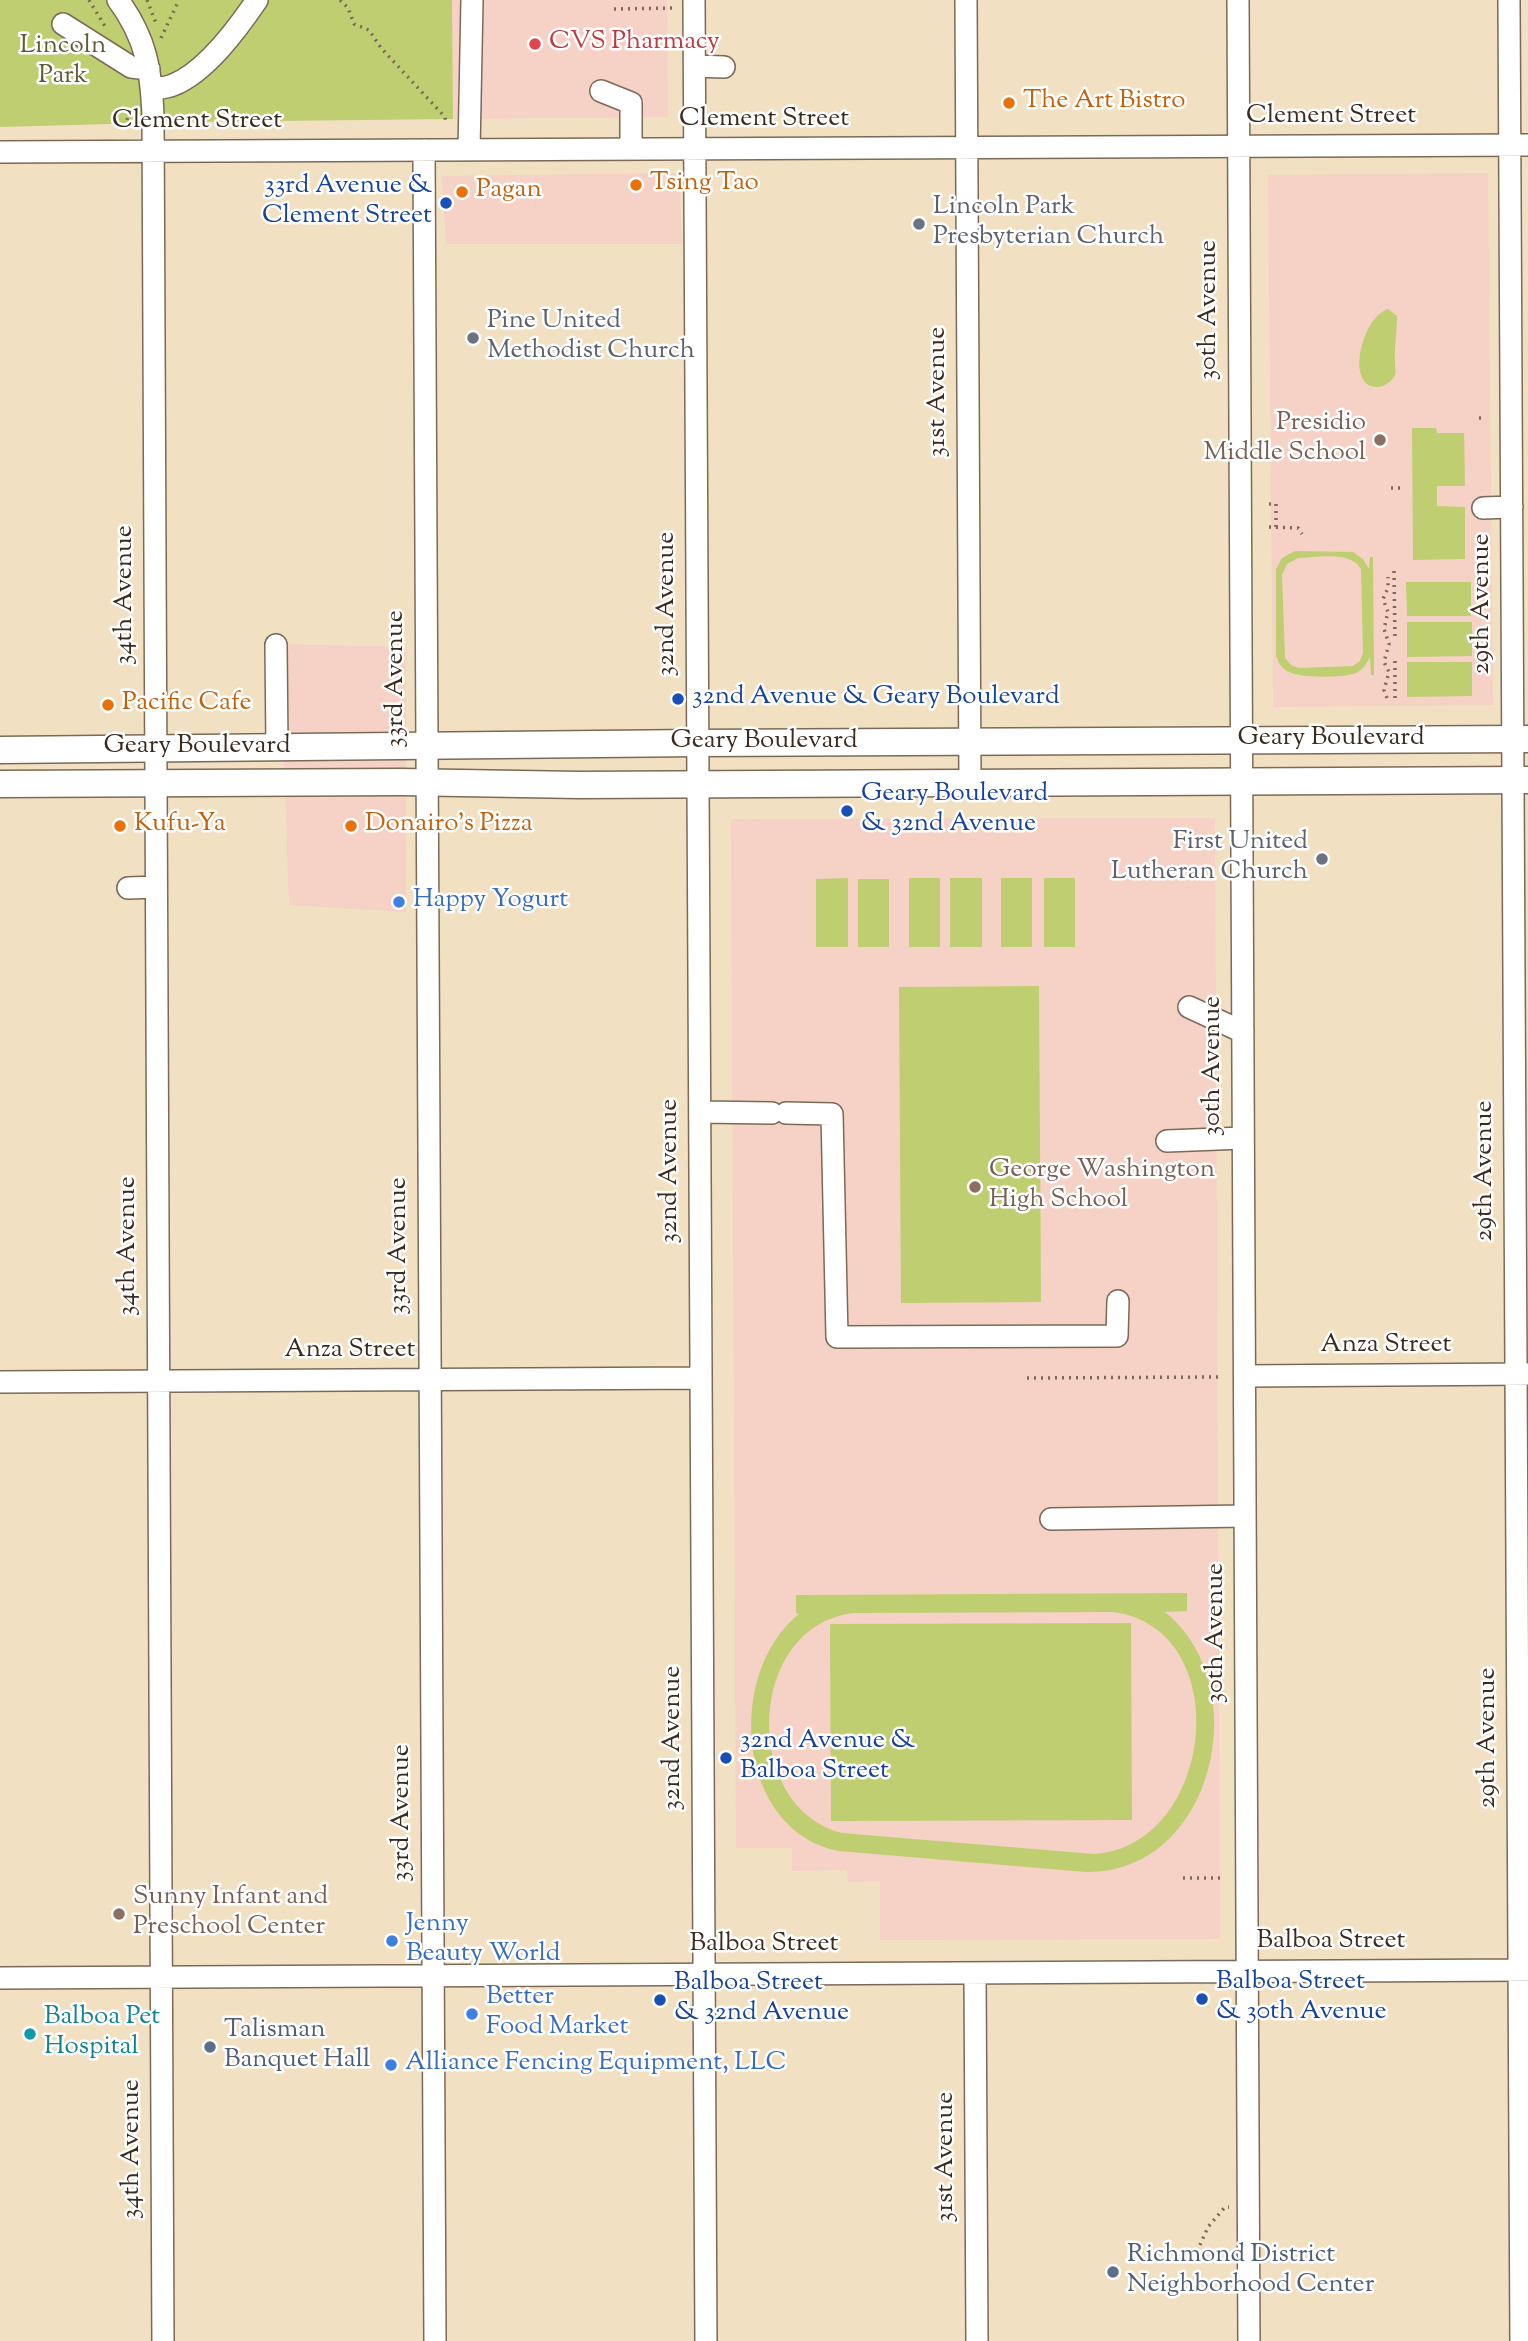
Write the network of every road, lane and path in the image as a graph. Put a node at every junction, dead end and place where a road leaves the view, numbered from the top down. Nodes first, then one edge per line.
1 (118, 0) edge
2 (179, 0) edge
3 (257, 0) edge
4 (340, 0) edge
5 (472, 0) edge
6 (966, 0) edge
7 (1238, 0) edge
8 (1509, 0) edge
9 (694, 4) edge
10 (614, 9) dead end
11 (63, 24) dead end
12 (159, 40) dead end
13 (695, 66) junction
14 (724, 67) dead end
15 (150, 79) junction
16 (601, 91) dead end
17 (446, 124) dead end
18 (1519, 145) edge
19 (1238, 147) junction
20 (967, 148) junction
21 (631, 149) junction
22 (695, 149) junction
23 (424, 150) junction
24 (469, 150) junction
25 (0, 152) edge
26 (153, 152) junction
27 (1479, 418) dead end
28 (1485, 418) dead end
29 (1391, 488) dead end
30 (1403, 488) dead end
31 (1269, 504) dead end
32 (1512, 507) junction
33 (1483, 508) dead end
34 (1269, 527) dead end
35 (1276, 527) junction
36 (1302, 534) dead end
37 (1394, 571) dead end
38 (1388, 578) dead end
39 (1395, 641) dead end
40 (276, 645) dead end
41 (1395, 661) dead end
42 (1387, 698) dead end
43 (1395, 698) dead end
44 (1520, 739) edge
45 (1241, 740) junction
46 (969, 742) junction
47 (698, 743) junction
48 (427, 746) junction
49 (155, 748) junction
50 (277, 748) junction
51 (0, 750) edge
52 (1520, 780) edge
53 (1241, 782) junction
54 (155, 783) junction
55 (427, 783) junction
56 (970, 783) junction
57 (0, 784) edge
58 (698, 784) junction
59 (156, 887) junction
60 (128, 888) dead end
61 (1189, 1007) dead end
62 (1243, 1032) junction
63 (700, 1112) junction
64 (1243, 1138) junction
65 (1167, 1141) dead end
66 (1118, 1301) dead end
67 (1522, 1374) edge
68 (1245, 1376) junction
69 (1219, 1377) dead end
70 (701, 1378) junction
71 (1027, 1378) dead end
72 (430, 1380) junction
73 (158, 1381) junction
74 (0, 1382) edge
75 (1245, 1516) junction
76 (1051, 1519) dead end
77 (1183, 1878) dead end
78 (1220, 1878) dead end
79 (1523, 1970) edge
80 (1247, 1972) junction
81 (975, 1973) junction
82 (704, 1974) junction
83 (433, 1976) junction
84 (161, 1977) junction
85 (0, 1978) edge
86 (1225, 2207) dead end
87 (1200, 2245) dead end
88 (163, 2341) edge
89 (435, 2341) edge
90 (706, 2341) edge
91 (977, 2341) edge
92 (1249, 2341) edge
93 (1521, 2341) edge

1 - 15 street, 34th Avenue
2 - 12 path
3 - 15 street
4 - 17 path
5 - 24 street
6 - 20 street, 31st Avenue
7 - 19 street, 30th Avenue
8 - 18 street, 29th Avenue
9 - 10 path
9 - 13 street, 32nd Avenue
11 - 15 street
13 - 14 street
13 - 22 street, 32nd Avenue
15 - 26 street, 34th Avenue
16 - 21 street
18 - 19 street, Clement Street
18 - 32 street, 29th Avenue
19 - 20 street, Clement Street
19 - 45 street, 30th Avenue
20 - 22 street, Clement Street
20 - 46 street, 31st Avenue
21 - 22 street, Clement Street
21 - 24 street, Clement Street
22 - 47 street, 32nd Avenue
23 - 24 street, Clement Street
23 - 26 street, Clement Street
23 - 48 street, 33rd Avenue
25 - 26 street, Clement Street
26 - 49 street, 34th Avenue
27 - 28 path
29 - 30 path
31 - 35 path
32 - 33 street
32 - 44 street, 29th Avenue
34 - 35 path
35 - 36 path
37 - 39 path
38 - 42 path
40 - 50 street
41 - 43 path
44 - 45 main road, Geary Boulevard
44 - 52 street, 29th Avenue
45 - 46 main road, Geary Boulevard
45 - 53 street, 30th Avenue
46 - 47 main road, Geary Boulevard
46 - 56 street, 31st Avenue
47 - 48 main road, Geary Boulevard
47 - 58 street, 32nd Avenue
48 - 50 main road, Geary Boulevard
48 - 55 street, 33rd Avenue
49 - 50 main road, Geary Boulevard
49 - 51 main road, Geary Boulevard
49 - 54 street, 34th Avenue
52 - 53 main road, Geary Boulevard
52 - 67 street, 29th Avenue
53 - 56 main road, Geary Boulevard
53 - 62 street, 30th Avenue
54 - 55 main road, Geary Boulevard
54 - 57 main road, Geary Boulevard
54 - 59 street, 34th Avenue
55 - 58 main road, Geary Boulevard
55 - 72 street, 33rd Avenue
56 - 58 main road, Geary Boulevard
58 - 63 street, 32nd Avenue
59 - 60 street
59 - 73 street, 34th Avenue
61 - 62 street
62 - 64 street, 30th Avenue
63 - 66 street
63 - 70 street, 32nd Avenue
64 - 65 street
64 - 68 street, 30th Avenue
67 - 68 street, Anza Street
67 - 79 street, 29th Avenue
68 - 75 street, 30th Avenue
69 - 71 path
70 - 72 street, Anza Street
70 - 82 street, 32nd Avenue
72 - 73 street, Anza Street
72 - 83 street, 33rd Avenue
73 - 74 street, Anza Street
73 - 84 street, 34th Avenue
75 - 76 street
75 - 80 street, 30th Avenue
77 - 78 path
79 - 80 street, Balboa Street
79 - 93 street, 29th Avenue
80 - 81 street, Balboa Street
80 - 92 street, 30th Avenue
81 - 82 street, Balboa Street
81 - 91 street, 31st Avenue
82 - 83 street, Balboa Street
82 - 90 street, 32nd Avenue
83 - 84 street, Balboa Street
83 - 89 street, 33rd Avenue
84 - 85 street, Balboa Street
84 - 88 street, 34th Avenue
86 - 87 path

